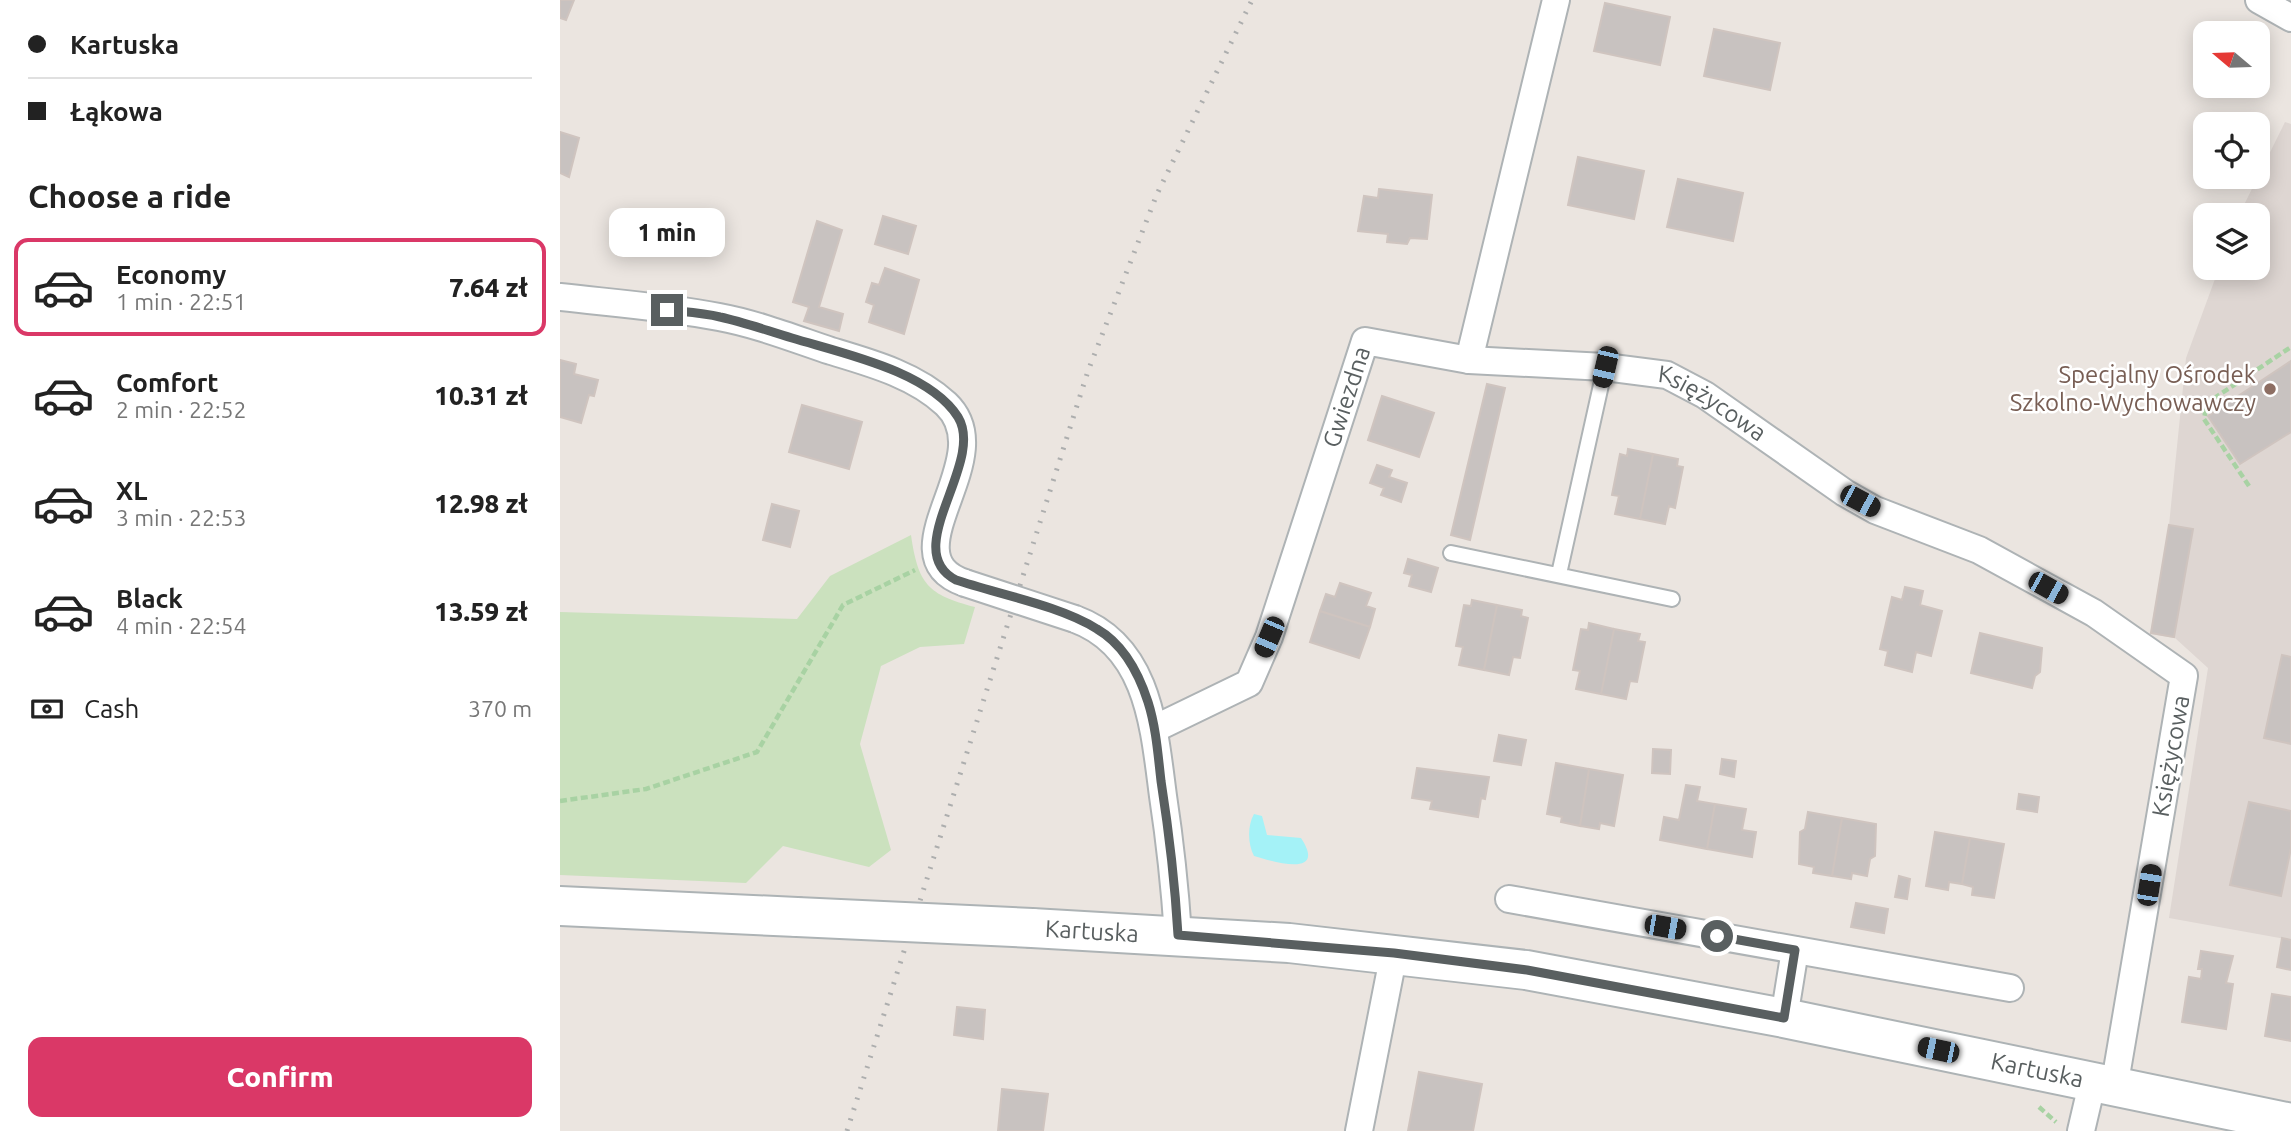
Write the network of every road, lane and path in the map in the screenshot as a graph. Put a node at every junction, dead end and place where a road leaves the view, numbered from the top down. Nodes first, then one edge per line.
1 (1556, 0) edge
2 (2259, 0) edge
3 (2291, 18) edge
4 (560, 297) edge
5 (2291, 346) edge
6 (1468, 360) junction
7 (1605, 367) junction
8 (2249, 486) dead end
9 (1451, 553) dead end
10 (938, 560) junction
11 (1559, 574) junction
12 (1672, 598) dead end
13 (1154, 729) junction
14 (560, 800) edge
15 (1509, 900) dead end
16 (560, 906) edge
17 (1178, 935) junction
18 (1795, 950) junction
19 (1394, 953) junction
20 (2010, 988) dead end
21 (1784, 1018) junction
22 (2103, 1086) junction
23 (2291, 1123) edge
24 (1359, 1131) edge
25 (2081, 1131) edge

1 - 6 street
2 - 3 street
4 - 10 street
5 - 8 path
6 - 7 street, Księżycowa
6 - 13 street, Gwiezdna
7 - 11 lane
7 - 22 street, Księżycowa
9 - 11 lane
10 - 13 street, bridge
10 - 14 path
11 - 12 lane
13 - 17 street
15 - 18 street
16 - 17 main road, Kartuska, bridge
17 - 19 main road, Kartuska
18 - 20 street
18 - 21 street
19 - 21 main road, Kartuska
19 - 24 street
21 - 22 main road, Kartuska
22 - 23 main road, Kartuska
22 - 25 street

